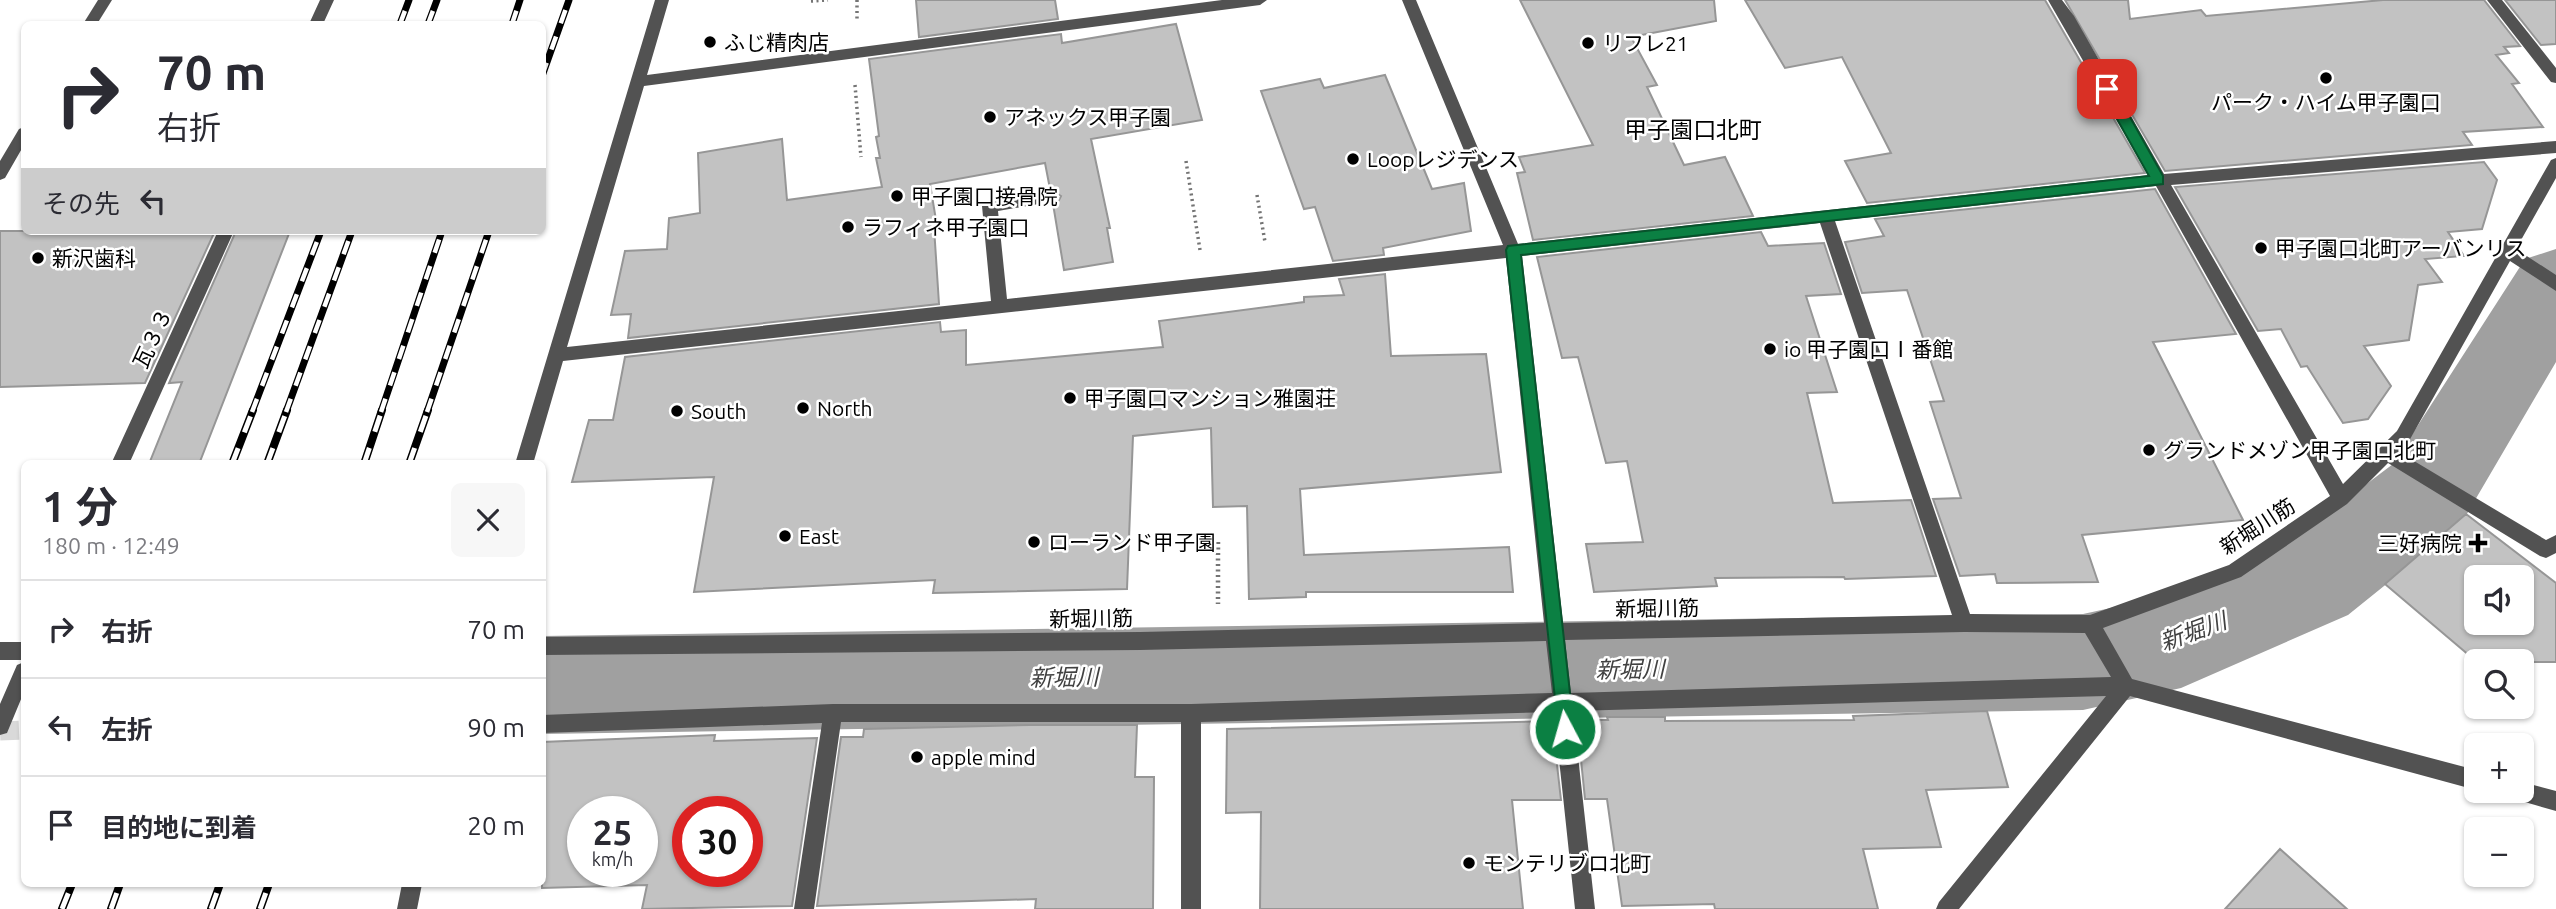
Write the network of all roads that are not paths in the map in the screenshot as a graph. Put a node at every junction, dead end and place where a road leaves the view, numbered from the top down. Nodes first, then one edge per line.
1 (105, 0) edge
2 (327, 0) edge
3 (662, 0) edge
4 (1260, 0) edge
5 (1409, 0) edge
6 (2054, 0) edge
7 (2494, 0) edge
8 (92, 21) edge
9 (317, 21) edge
10 (2556, 78) edge
11 (639, 81) junction
12 (21, 138) edge
13 (2556, 147) edge
14 (2556, 163) edge
15 (0, 174) edge
16 (2158, 180) junction
17 (1050, 197) dead end
18 (1825, 216) junction
19 (224, 235) edge
20 (1513, 250) junction
21 (2507, 250) junction
22 (2556, 284) edge
23 (1000, 306) junction
24 (557, 355) junction
25 (2386, 453) junction
26 (122, 460) edge
27 (525, 460) edge
28 (2341, 498) junction
29 (2556, 543) edge
30 (1964, 623) junction
31 (2090, 624) junction
32 (1554, 633) junction
33 (546, 646) edge
34 (21, 651) edge
35 (0, 652) edge
36 (21, 678) edge
37 (2126, 686) junction
38 (1561, 695) junction
39 (833, 713) junction
40 (1191, 713) junction
41 (546, 724) edge
42 (0, 726) edge
43 (2464, 777) edge
44 (2534, 795) edge
45 (2556, 801) edge
46 (411, 887) edge
47 (407, 909) edge
48 (804, 909) edge
49 (1191, 909) edge
50 (1585, 909) edge
51 (1946, 909) edge

1 - 8 street
2 - 9 street
3 - 11 street
4 - 11 street
5 - 20 street
6 - 16 street
7 - 10 street
11 - 24 street
12 - 15 street
13 - 16 street
14 - 21 street, 新堀川筋
16 - 18 street
16 - 28 street
17 - 23 street
18 - 20 street
18 - 30 street
19 - 26 street, 瓦３３
20 - 23 street
20 - 32 street
21 - 22 street
21 - 25 street, 新堀川筋
23 - 24 street
24 - 27 street
25 - 28 street, 新堀川筋
25 - 29 street
28 - 31 street, 新堀川筋
30 - 31 street, 新堀川筋
30 - 32 street, 新堀川筋
31 - 37 street
32 - 33 street, 新堀川筋
32 - 38 street
34 - 35 street
36 - 42 street
37 - 38 street
37 - 43 street
37 - 51 street
38 - 40 street
38 - 50 street
39 - 40 street
39 - 41 street
39 - 48 street
40 - 49 street
44 - 45 street
46 - 47 street

